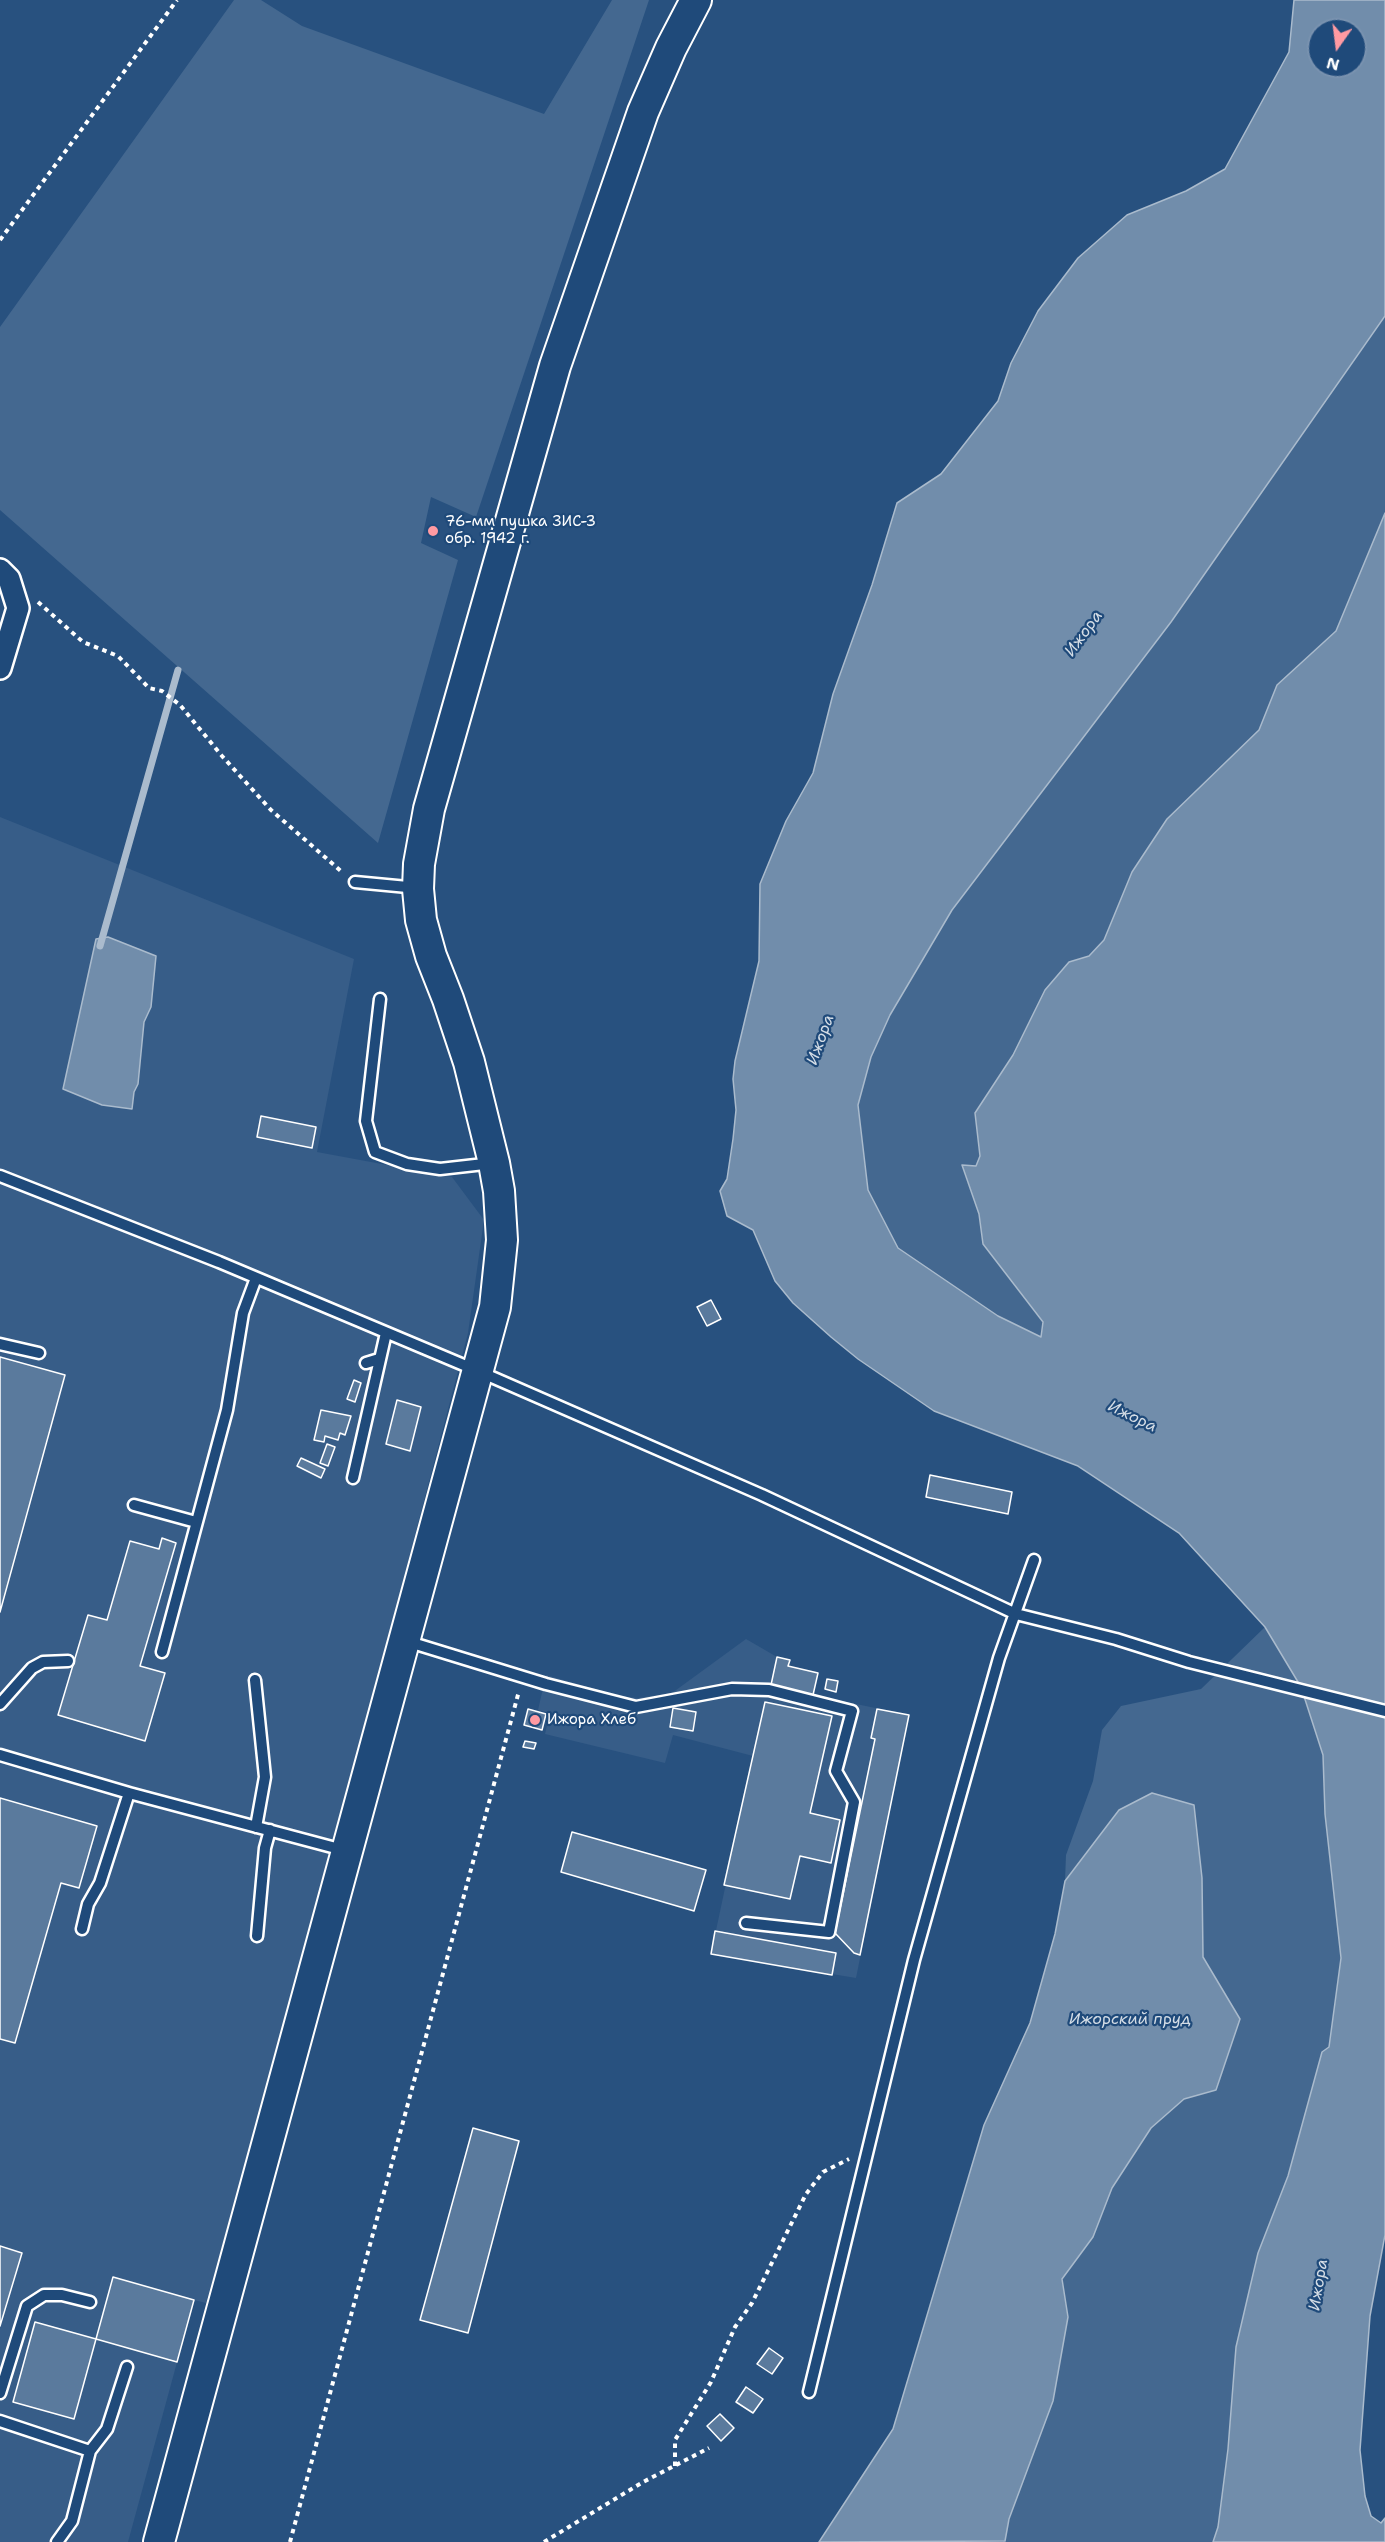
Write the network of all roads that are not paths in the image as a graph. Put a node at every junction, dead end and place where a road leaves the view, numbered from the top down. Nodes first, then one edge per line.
1 (696, 0) edge
2 (5, 574) edge
3 (0, 668) edge
4 (355, 882) road end
5 (418, 888) junction
6 (380, 999) dead end
7 (494, 1163) junction
8 (0, 1176) edge
9 (256, 1278) junction
10 (386, 1333) junction
11 (0, 1344) edge
12 (39, 1353) dead end
13 (379, 1359) junction
14 (366, 1363) dead end
15 (478, 1371) junction
16 (353, 1478) dead end
17 (134, 1505) dead end
18 (196, 1521) junction
19 (1034, 1560) dead end
20 (1016, 1614) junction
21 (404, 1641) junction
22 (162, 1653) dead end
23 (68, 1661) dead end
24 (255, 1680) dead end
25 (0, 1704) edge
26 (1385, 1711) edge
27 (0, 1755) edge
28 (129, 1793) junction
29 (256, 1827) junction
30 (270, 1830) junction
31 (347, 1851) junction
32 (746, 1923) dead end
33 (82, 1929) dead end
34 (257, 1936) dead end
35 (90, 2302) dead end
36 (127, 2367) dead end
37 (809, 2392) dead end
38 (0, 2393) edge
39 (0, 2421) edge
40 (90, 2451) junction
41 (57, 2542) edge
42 (159, 2542) edge

1 - 5 main road
2 - 3 street
4 - 5 lane
5 - 7 main road
6 - 7 lane
7 - 15 main road
8 - 9 lane
9 - 10 lane
9 - 18 lane
10 - 13 lane
10 - 15 lane
11 - 12 lane
13 - 14 lane
13 - 16 lane
15 - 20 lane
15 - 21 main road
17 - 18 lane
18 - 22 lane
19 - 20 lane
20 - 26 lane
20 - 37 lane
21 - 31 main road
21 - 32 lane
23 - 25 lane
24 - 29 lane
27 - 28 lane
28 - 29 lane
28 - 33 lane
29 - 30 lane
30 - 31 lane
30 - 34 lane
31 - 42 main road
35 - 38 lane
36 - 40 lane
39 - 40 lane
40 - 41 lane

